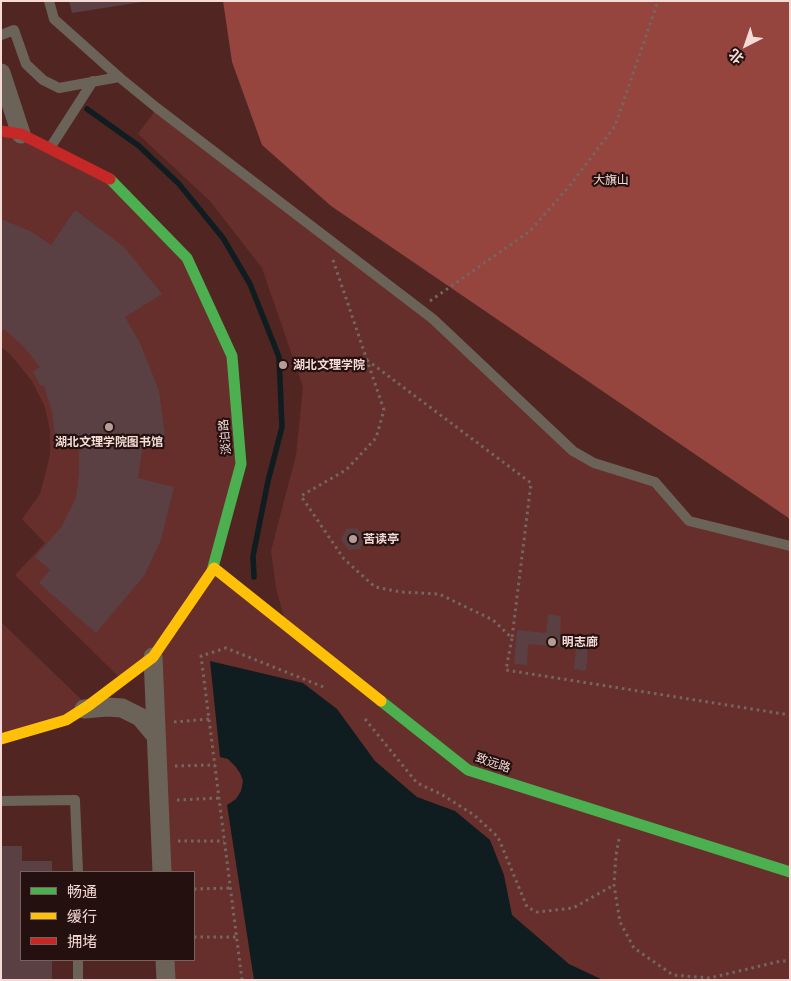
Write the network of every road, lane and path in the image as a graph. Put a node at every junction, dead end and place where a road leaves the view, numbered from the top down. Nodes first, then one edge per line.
1 (49, 1) edge
2 (658, 1) edge
3 (1, 34) edge
4 (1, 73) edge
5 (119, 76) junction
6 (93, 82) junction
7 (1, 131) edge
8 (22, 134) junction
9 (50, 148) junction
10 (324, 236) junction
11 (419, 308) junction
12 (367, 360) junction
13 (790, 546) edge
14 (214, 568) junction
15 (512, 638) junction
16 (153, 656) junction
17 (328, 688) dead end
18 (84, 709) junction
19 (790, 715) edge
20 (364, 718) dead end
21 (209, 719) junction
22 (156, 730) junction
23 (1, 739) edge
24 (215, 765) junction
25 (157, 767) junction
26 (219, 798) junction
27 (1, 801) edge
28 (159, 802) junction
29 (623, 819) junction
30 (224, 841) junction
31 (160, 842) junction
32 (78, 871) edge
33 (162, 871) edge
34 (790, 872) edge
35 (614, 885) junction
36 (231, 888) junction
37 (195, 889) edge
38 (195, 937) edge
39 (237, 937) junction
40 (78, 961) edge
41 (165, 961) edge
42 (790, 961) edge
43 (673, 975) junction
44 (78, 980) edge
45 (166, 980) edge
46 (242, 980) edge
47 (670, 980) edge

1 - 5 lane
2 - 11 path
3 - 6 lane
4 - 8 street
5 - 6 lane
5 - 10 lane
6 - 9 lane
7 - 8 street, 淡泊路
8 - 9 street, 淡泊路
9 - 14 street, 淡泊路
10 - 11 lane
10 - 12 path
11 - 13 lane
12 - 15 path
12 - 15 path
14 - 16 street, 淡泊路
14 - 29 street, 致远路
15 - 19 path
16 - 18 street, 淡泊路
16 - 22 street
17 - 21 path
18 - 22 street
18 - 23 street, 淡泊路
20 - 35 path
21 - 22 path
21 - 24 path
22 - 25 street
24 - 25 path
24 - 26 path
25 - 28 street
26 - 28 path
26 - 30 path
27 - 32 lane
28 - 31 street
29 - 34 street, 致远路
29 - 35 path
30 - 31 path
30 - 36 path
31 - 33 street
35 - 43 path
36 - 37 path
36 - 39 path
38 - 39 path
39 - 46 path
40 - 44 lane
41 - 45 street
42 - 43 path
43 - 47 path

